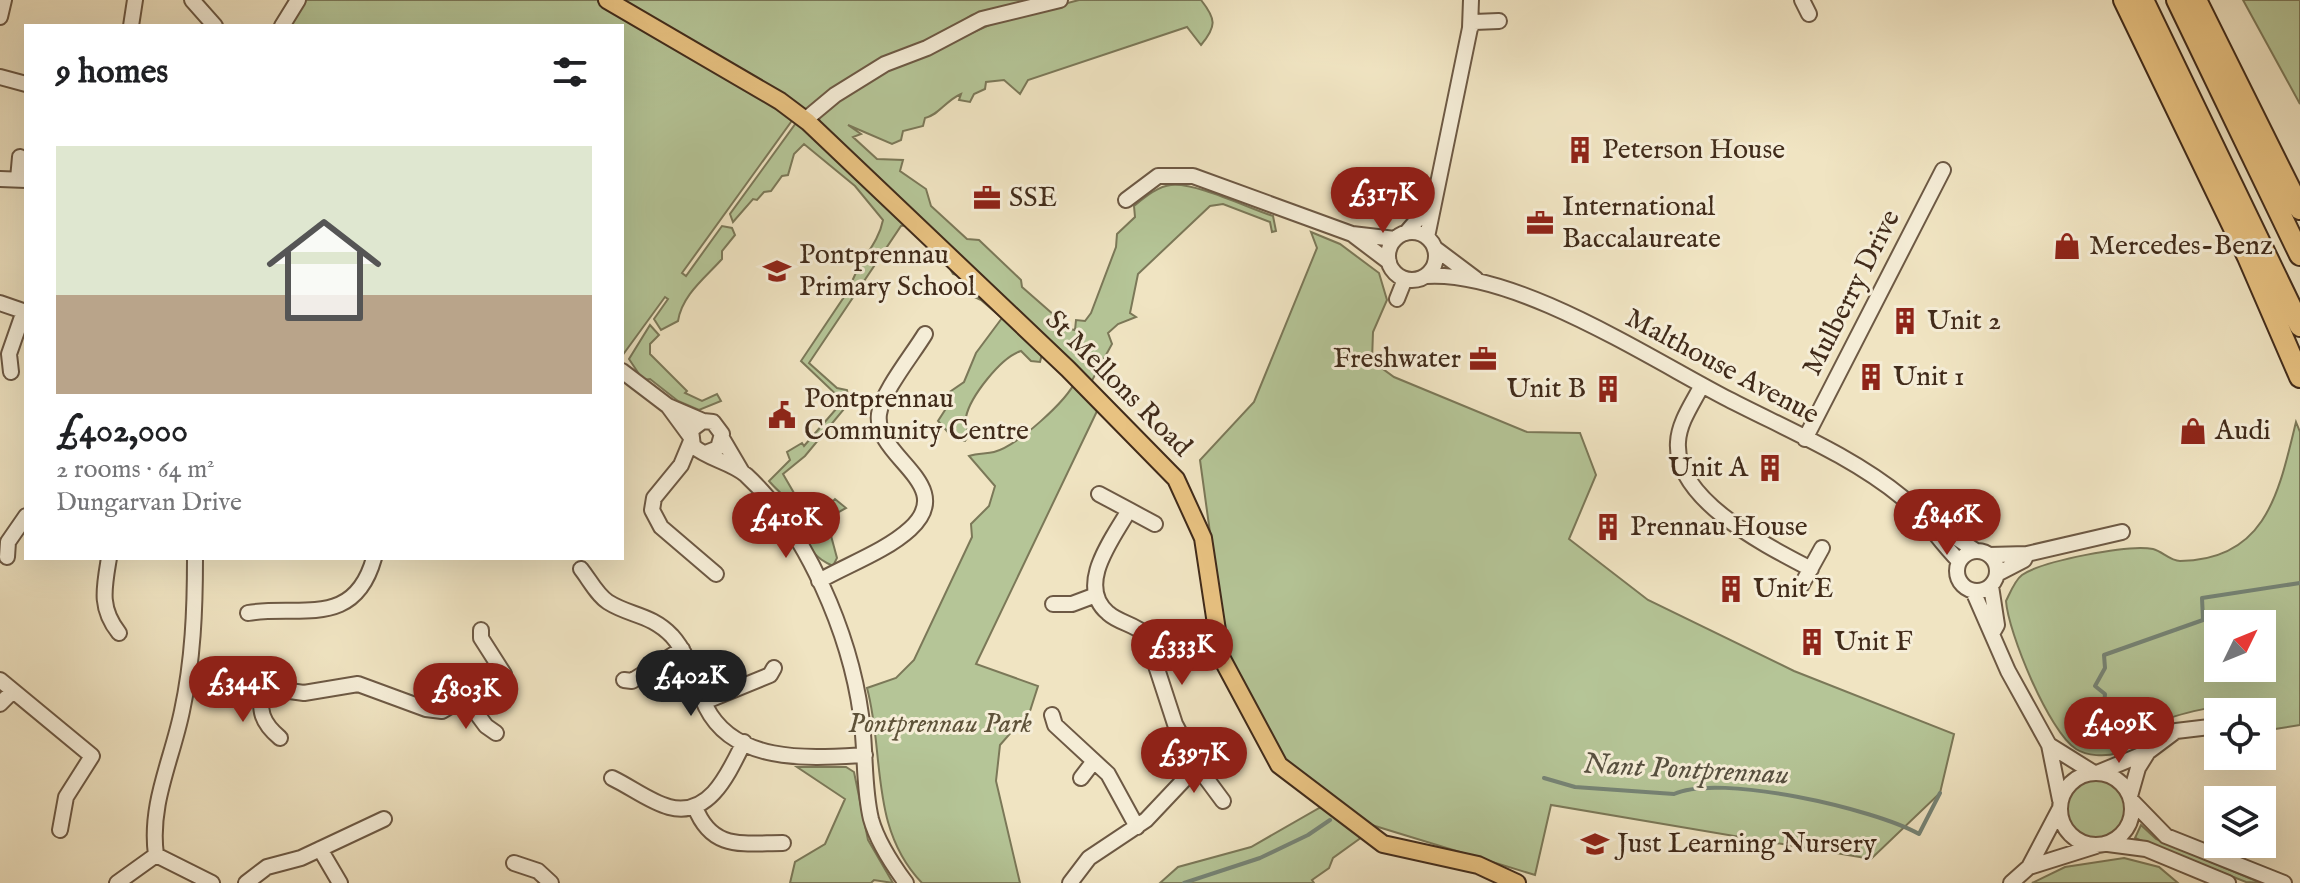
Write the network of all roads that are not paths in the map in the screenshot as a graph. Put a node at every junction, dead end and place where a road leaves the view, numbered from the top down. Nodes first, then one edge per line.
1 (4, 0) edge
2 (135, 0) edge
3 (192, 0) edge
4 (298, 0) edge
5 (607, 0) edge
6 (1060, 0) edge
7 (1471, 0) edge
8 (2124, 0) edge
9 (2143, 0) edge
10 (2177, 0) edge
11 (2196, 0) edge
12 (0, 17) edge
13 (1499, 21) dead end
14 (131, 24) edge
15 (213, 24) edge
16 (283, 24) edge
17 (1470, 28) junction
18 (0, 77) edge
19 (24, 83) edge
20 (805, 120) junction
21 (20, 157) dead end
22 (1943, 170) dead end
23 (0, 179) edge
24 (22, 180) edge
25 (1126, 200) dead end
26 (1431, 204) junction
27 (2300, 209) edge
28 (1352, 234) junction
29 (1400, 236) junction
30 (1431, 243) junction
31 (2300, 255) edge
32 (1389, 262) junction
33 (1426, 276) junction
34 (1405, 279) junction
35 (1476, 279) junction
36 (1397, 299) dead end
37 (0, 303) edge
38 (24, 312) edge
39 (24, 314) edge
40 (2300, 326) edge
41 (925, 334) dead end
42 (4, 353) edge
43 (11, 372) dead end
44 (624, 373) edge
45 (2300, 377) edge
46 (1702, 385) junction
47 (668, 406) junction
48 (703, 421) junction
49 (690, 438) junction
50 (722, 438) junction
51 (1805, 439) junction
52 (705, 452) junction
53 (681, 465) junction
54 (742, 472) junction
55 (1099, 494) dead end
56 (1129, 510) junction
57 (24, 519) edge
58 (1155, 524) dead end
59 (1930, 525) junction
60 (2122, 532) dead end
61 (5, 547) edge
62 (1822, 548) dead end
63 (1982, 553) junction
64 (2027, 554) junction
65 (109, 560) edge
66 (195, 560) edge
67 (373, 560) edge
68 (1959, 561) junction
69 (581, 569) dead end
70 (1811, 569) junction
71 (716, 574) dead end
72 (1994, 580) junction
73 (819, 581) junction
74 (1801, 586) dead end
75 (1973, 591) junction
76 (1096, 595) junction
77 (1053, 604) dead end
78 (248, 613) dead end
79 (481, 630) dead end
80 (1993, 632) junction
81 (119, 633) dead end
82 (682, 649) junction
83 (774, 668) dead end
84 (189, 677) junction
85 (0, 680) edge
86 (624, 680) dead end
87 (262, 687) junction
88 (12, 692) junction
89 (466, 699) junction
90 (704, 702) junction
91 (0, 704) edge
92 (1052, 715) dead end
93 (2204, 728) edge
94 (496, 733) dead end
95 (280, 738) dead end
96 (744, 742) junction
97 (2049, 745) junction
98 (2148, 752) junction
99 (865, 755) junction
100 (1094, 761) junction
101 (1197, 766) junction
102 (2095, 773) junction
103 (612, 778) dead end
104 (1081, 778) dead end
105 (2130, 798) junction
106 (1223, 801) dead end
107 (2060, 805) junction
108 (695, 807) junction
109 (384, 819) dead end
110 (1137, 827) junction
111 (60, 830) dead end
112 (783, 843) dead end
113 (2102, 845) junction
114 (320, 849) junction
115 (156, 855) junction
116 (514, 863) dead end
117 (2029, 867) junction
118 (117, 883) edge
119 (212, 883) edge
120 (246, 883) edge
121 (340, 883) edge
122 (551, 883) edge
123 (906, 883) edge
124 (1070, 883) edge
125 (1517, 883) edge
126 (2011, 883) edge
127 (2228, 883) edge
128 (2284, 883) edge

1 - 12 street
2 - 14 street
3 - 15 street
4 - 16 street
5 - 20 main road, St Mellons Road
6 - 20 street
7 - 17 street
8 - 45 highway
9 - 40 highway
10 - 31 highway
11 - 27 highway
13 - 17 street
17 - 26 street
18 - 19 street
20 - 125 main road, St Mellons Road
21 - 24 street
22 - 51 street, Mulberry Drive
23 - 24 street
25 - 28 street
26 - 29 street
26 - 30 street
28 - 29 street
28 - 32 street
29 - 30 street
29 - 32 street
30 - 33 street
30 - 35 street, Malthouse Avenue
32 - 34 street
33 - 34 street
33 - 35 street, Malthouse Avenue
34 - 36 street
35 - 46 street, Malthouse Avenue
37 - 38 street
39 - 42 street
41 - 73 street
42 - 43 street
44 - 47 street
46 - 51 street, Malthouse Avenue
46 - 70 street
47 - 48 street
47 - 49 street
48 - 49 street
48 - 50 street
49 - 52 street
49 - 53 street
50 - 52 street
50 - 54 street
51 - 59 street, Malthouse Avenue
52 - 53 street
52 - 54 street
53 - 71 street
54 - 73 street
55 - 56 street
56 - 58 street
56 - 76 street
57 - 61 street
59 - 63 street, Malthouse Avenue
59 - 68 street, Malthouse Avenue
60 - 64 street
62 - 70 street
63 - 64 street
63 - 68 street
63 - 72 street, Malthouse Avenue
64 - 72 street
65 - 81 street
66 - 84 street
67 - 78 street
68 - 75 street, Malthouse Avenue
69 - 82 street
70 - 74 street
72 - 75 street
72 - 80 street, Malthouse Avenue
73 - 99 street
75 - 80 street, Malthouse Avenue
76 - 77 street
76 - 101 street
79 - 89 street
80 - 97 street, Malthouse Avenue
82 - 86 street
82 - 90 street
83 - 90 street
84 - 87 street
84 - 115 street
85 - 88 street
87 - 89 street
87 - 95 street
88 - 91 street
88 - 111 street
89 - 94 street
90 - 96 street
92 - 100 street
93 - 98 street
96 - 99 street
96 - 108 street
97 - 102 street, Malthouse Avenue
97 - 107 street, Malthouse Avenue
98 - 102 street
98 - 105 street
99 - 123 street
100 - 104 street
100 - 110 street
101 - 106 street
101 - 110 street
102 - 105 street
102 - 107 street
103 - 108 street
105 - 113 street
105 - 128 street
107 - 113 street
107 - 117 street
108 - 112 street
109 - 114 street
110 - 124 street
113 - 117 street
113 - 127 street
114 - 120 street
114 - 121 street
115 - 118 street
115 - 119 street
116 - 122 street
117 - 126 street

